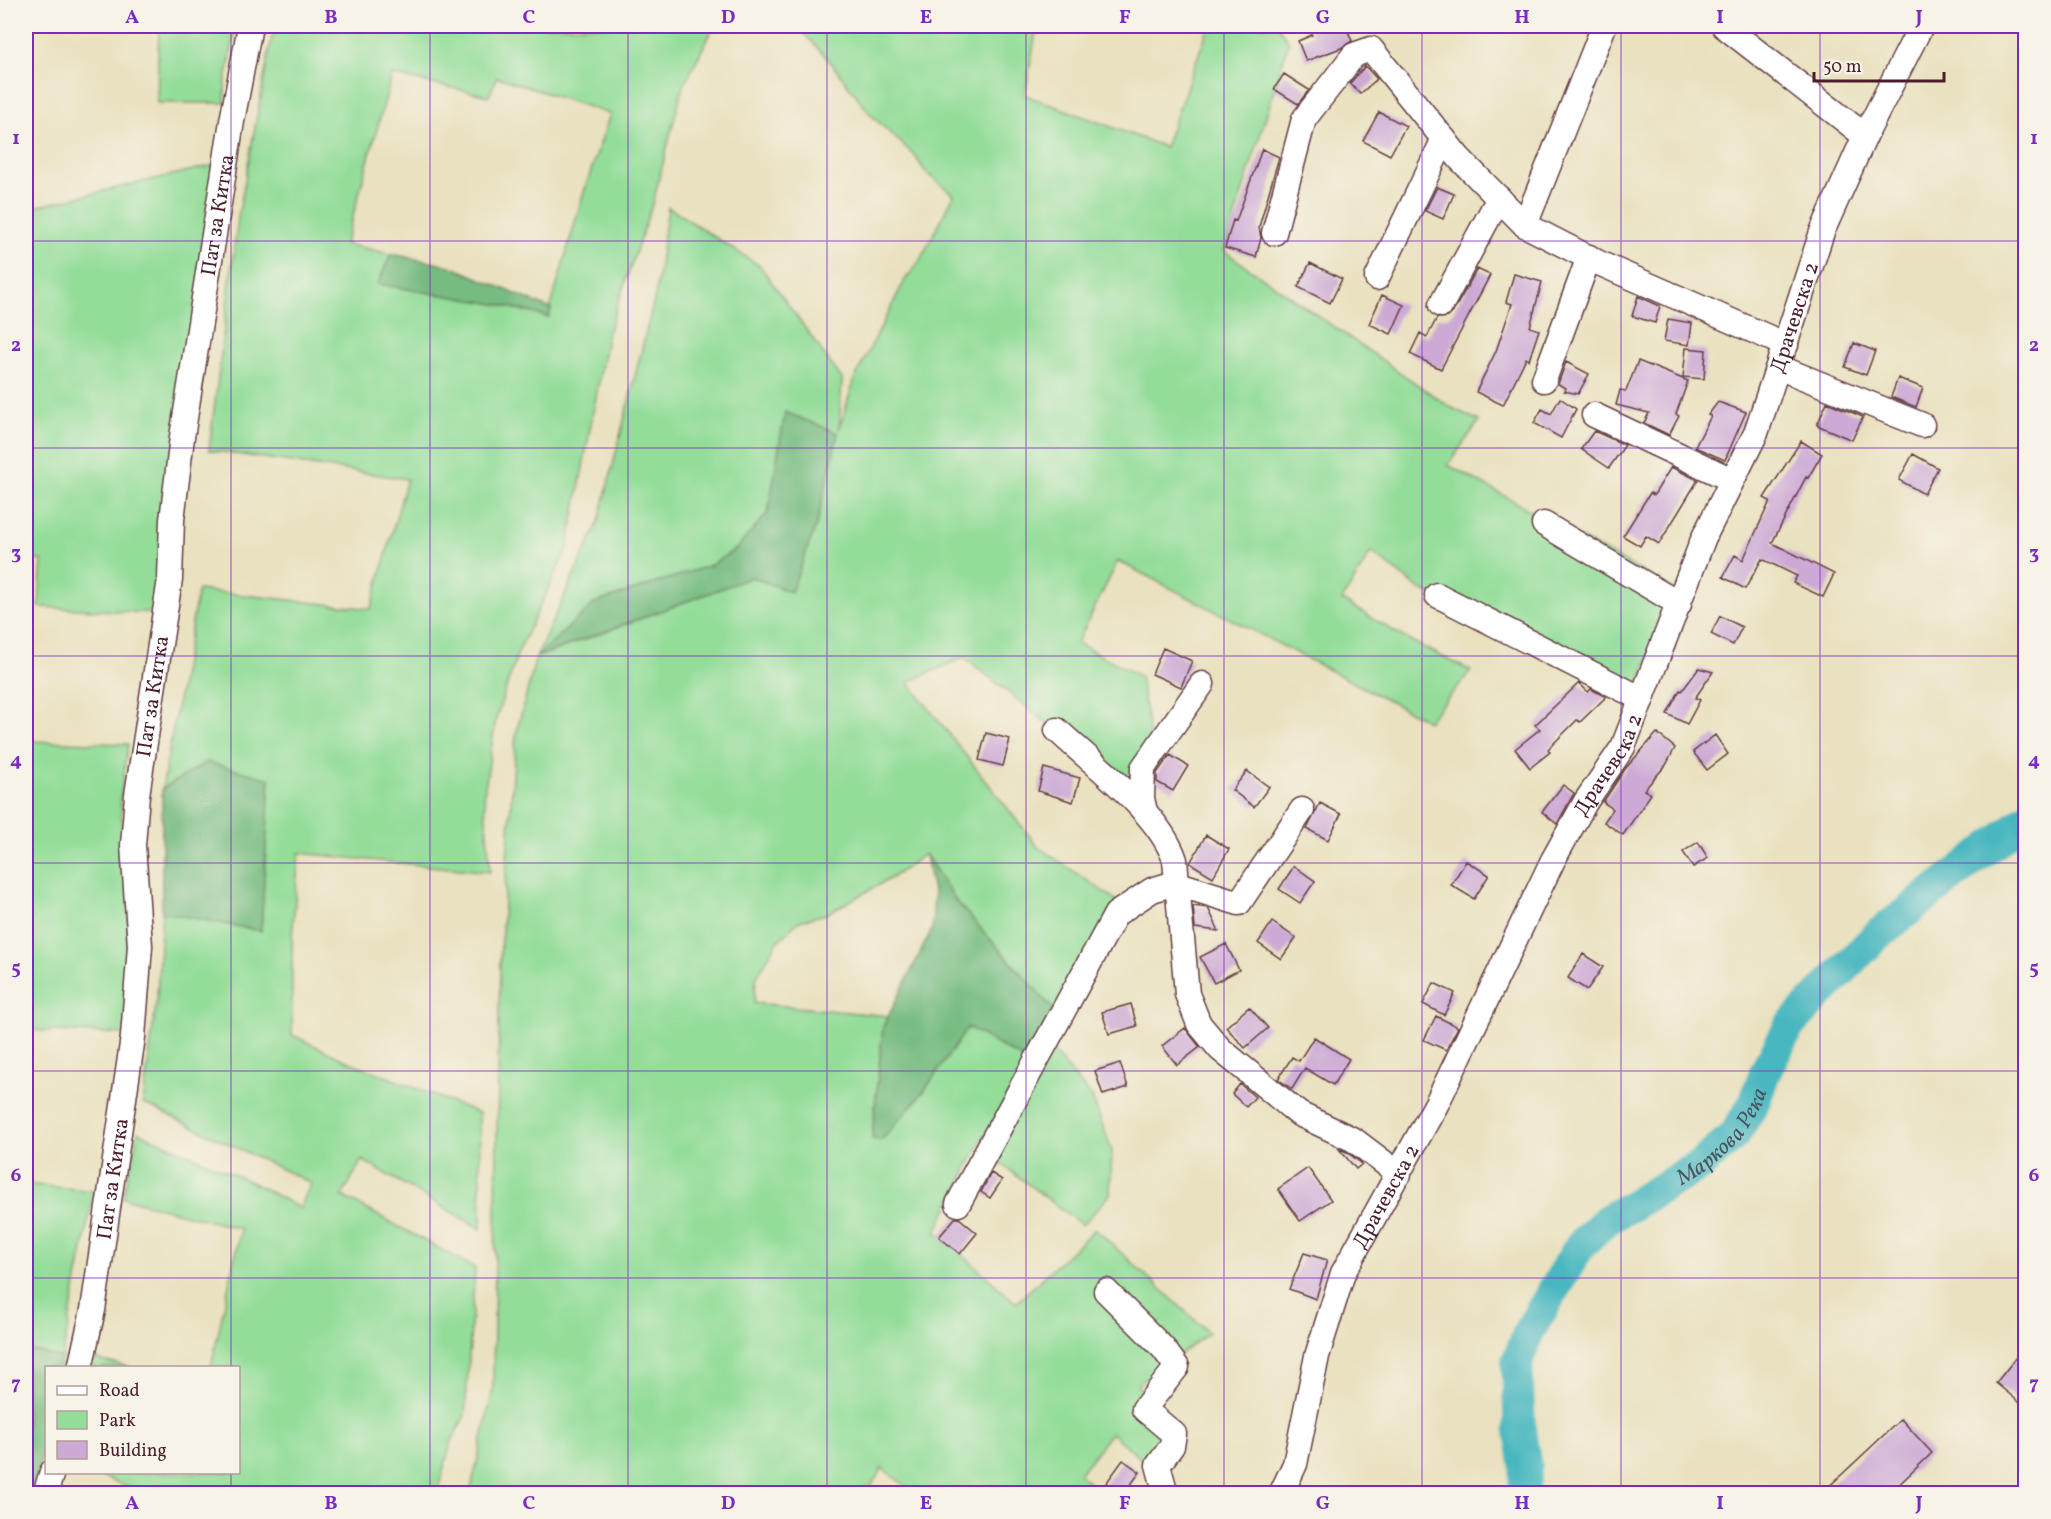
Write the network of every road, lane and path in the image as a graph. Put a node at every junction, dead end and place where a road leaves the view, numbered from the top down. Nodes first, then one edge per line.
1 (250, 26) edge
2 (1604, 26) edge
3 (1724, 26) edge
4 (1921, 26) edge
5 (1865, 136) junction
6 (1444, 139) junction
7 (1499, 198) junction
8 (1526, 225) junction
9 (1274, 233) dead end
10 (1588, 257) junction
11 (1377, 278) dead end
12 (1441, 305) dead end
13 (1782, 356) junction
14 (1544, 380) dead end
15 (1594, 415) dead end
16 (1922, 425) dead end
17 (1732, 480) junction
18 (1544, 524) dead end
19 (1437, 595) dead end
20 (1679, 604) junction
21 (1202, 684) dead end
22 (1642, 699) junction
23 (1057, 730) dead end
24 (1302, 810) dead end
25 (1145, 812) junction
26 (1175, 883) junction
27 (1399, 1174) junction
28 (958, 1204) dead end
29 (1106, 1291) dead end
30 (80, 1366) edge
31 (52, 1474) edge
32 (45, 1494) edge
33 (1166, 1494) edge
34 (1281, 1494) edge

1 - 30 street, Пат за Китка
2 - 8 street
3 - 5 street
4 - 5 street, Драчевска 2
5 - 13 street, Драчевска 2
6 - 7 street
6 - 9 street
6 - 11 street
7 - 8 street
7 - 12 street
8 - 10 street
10 - 13 street
10 - 14 street
13 - 16 street
13 - 17 street, Драчевска 2
15 - 17 street
17 - 20 street, Драчевска 2
18 - 20 street
19 - 22 street
20 - 22 street, Драчевска 2
21 - 25 street
22 - 27 street, Драчевска 2
23 - 25 street
24 - 26 street
25 - 26 street
26 - 27 street
26 - 28 street
27 - 34 street, Драчевска 2
29 - 33 street
31 - 32 street

